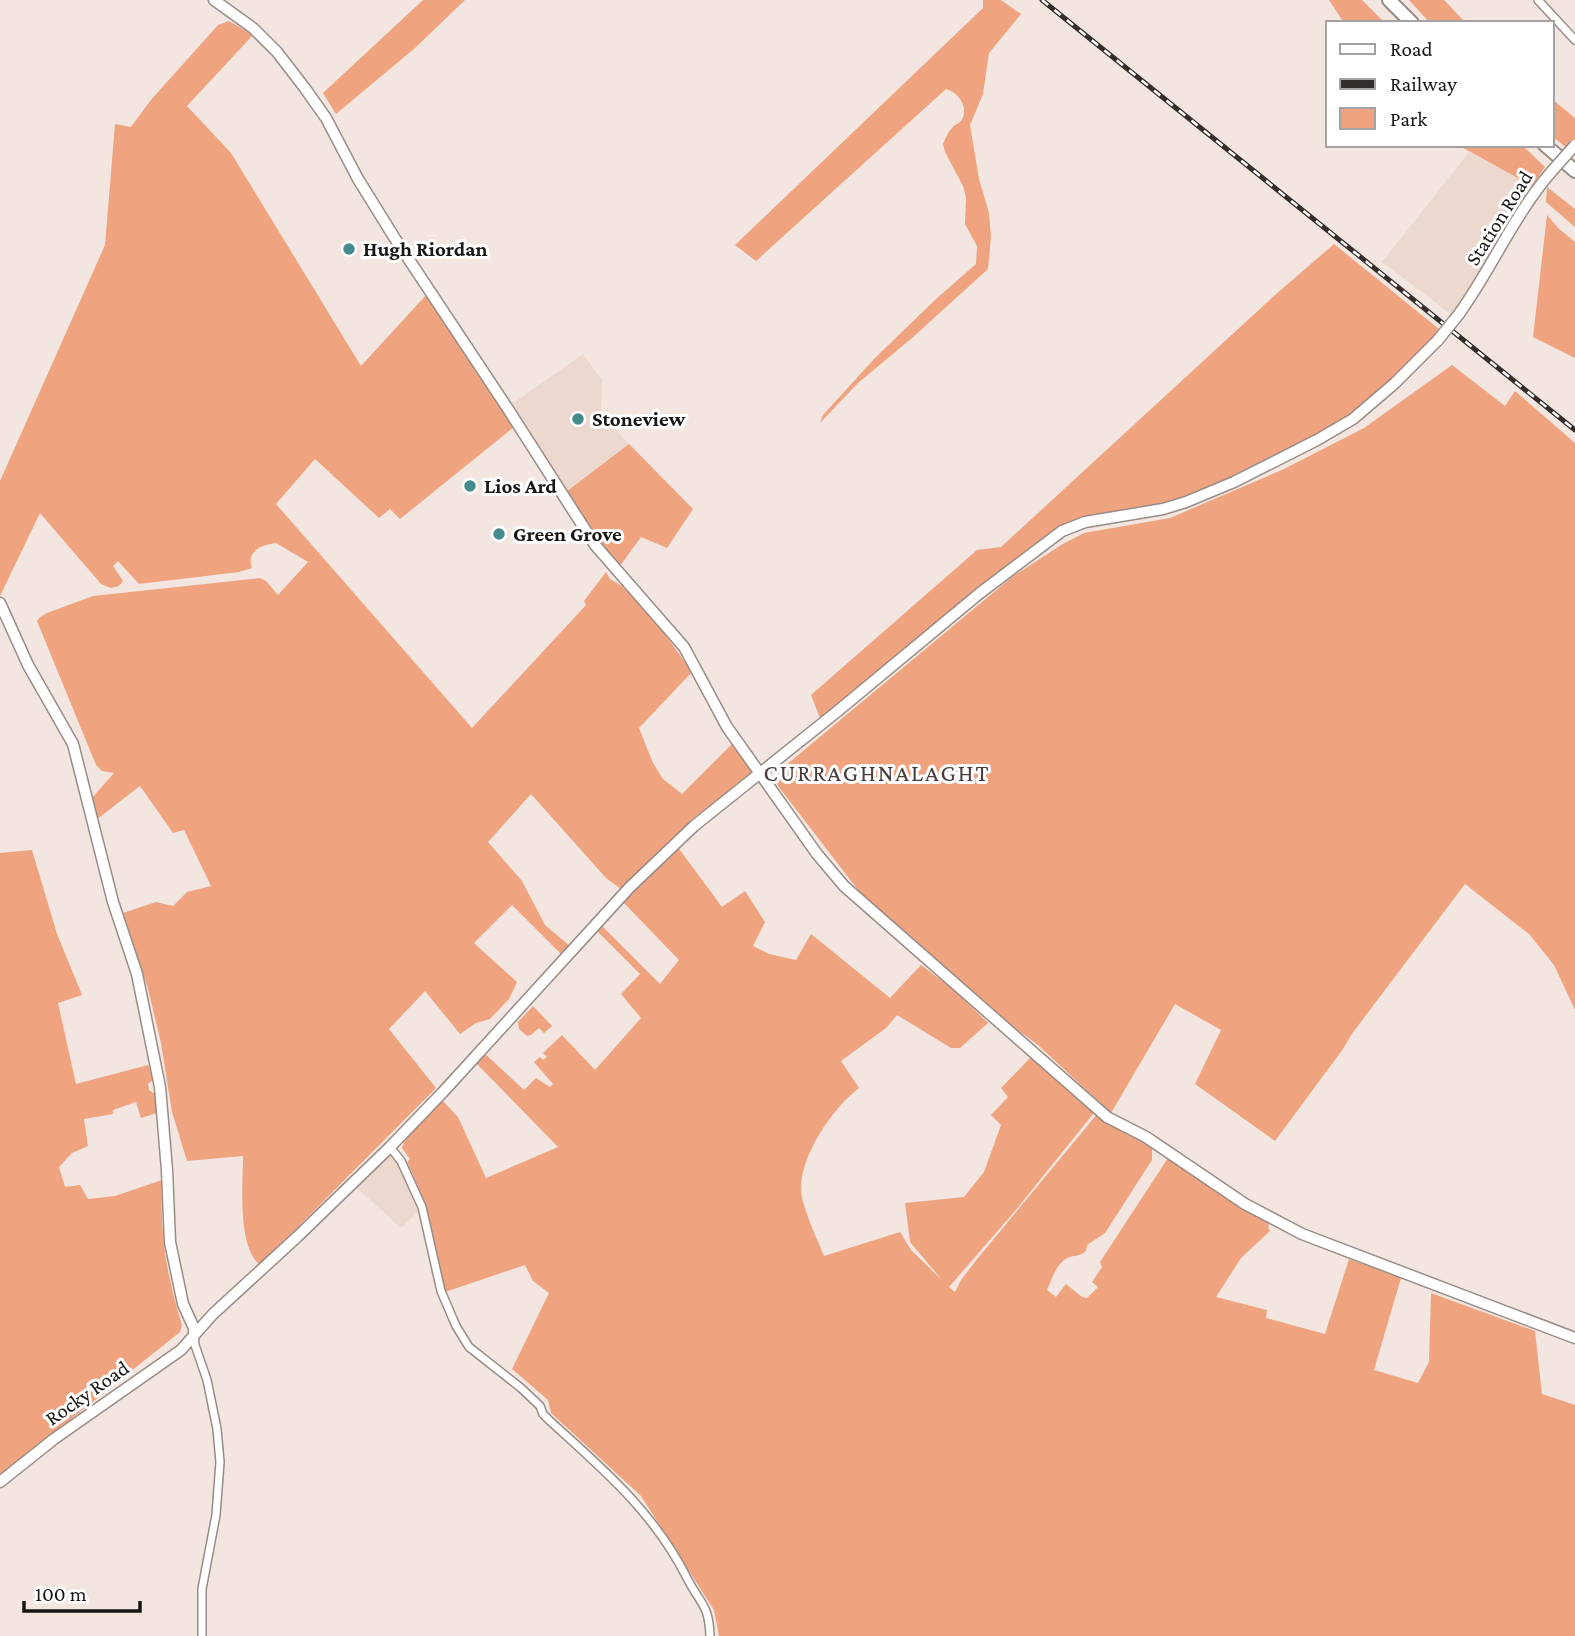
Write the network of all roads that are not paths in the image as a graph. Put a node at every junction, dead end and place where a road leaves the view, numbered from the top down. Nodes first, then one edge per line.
1 (214, 0) edge
2 (1389, 0) edge
3 (1538, 0) edge
4 (1410, 21) edge
5 (1575, 40) edge
6 (1575, 145) edge
7 (1547, 147) edge
8 (1575, 171) edge
9 (0, 603) edge
10 (760, 772) junction
11 (390, 1147) junction
12 (194, 1336) junction
13 (1575, 1338) edge
14 (0, 1482) edge
15 (202, 1636) edge
16 (710, 1636) edge

1 - 10 street
2 - 4 highway
3 - 5 street
6 - 10 street, Station Road, bridge
7 - 8 highway
9 - 12 street
10 - 11 street, Rocky Road
10 - 13 street
11 - 12 street, Rocky Road
11 - 16 street
12 - 14 street, Rocky Road
12 - 15 street

